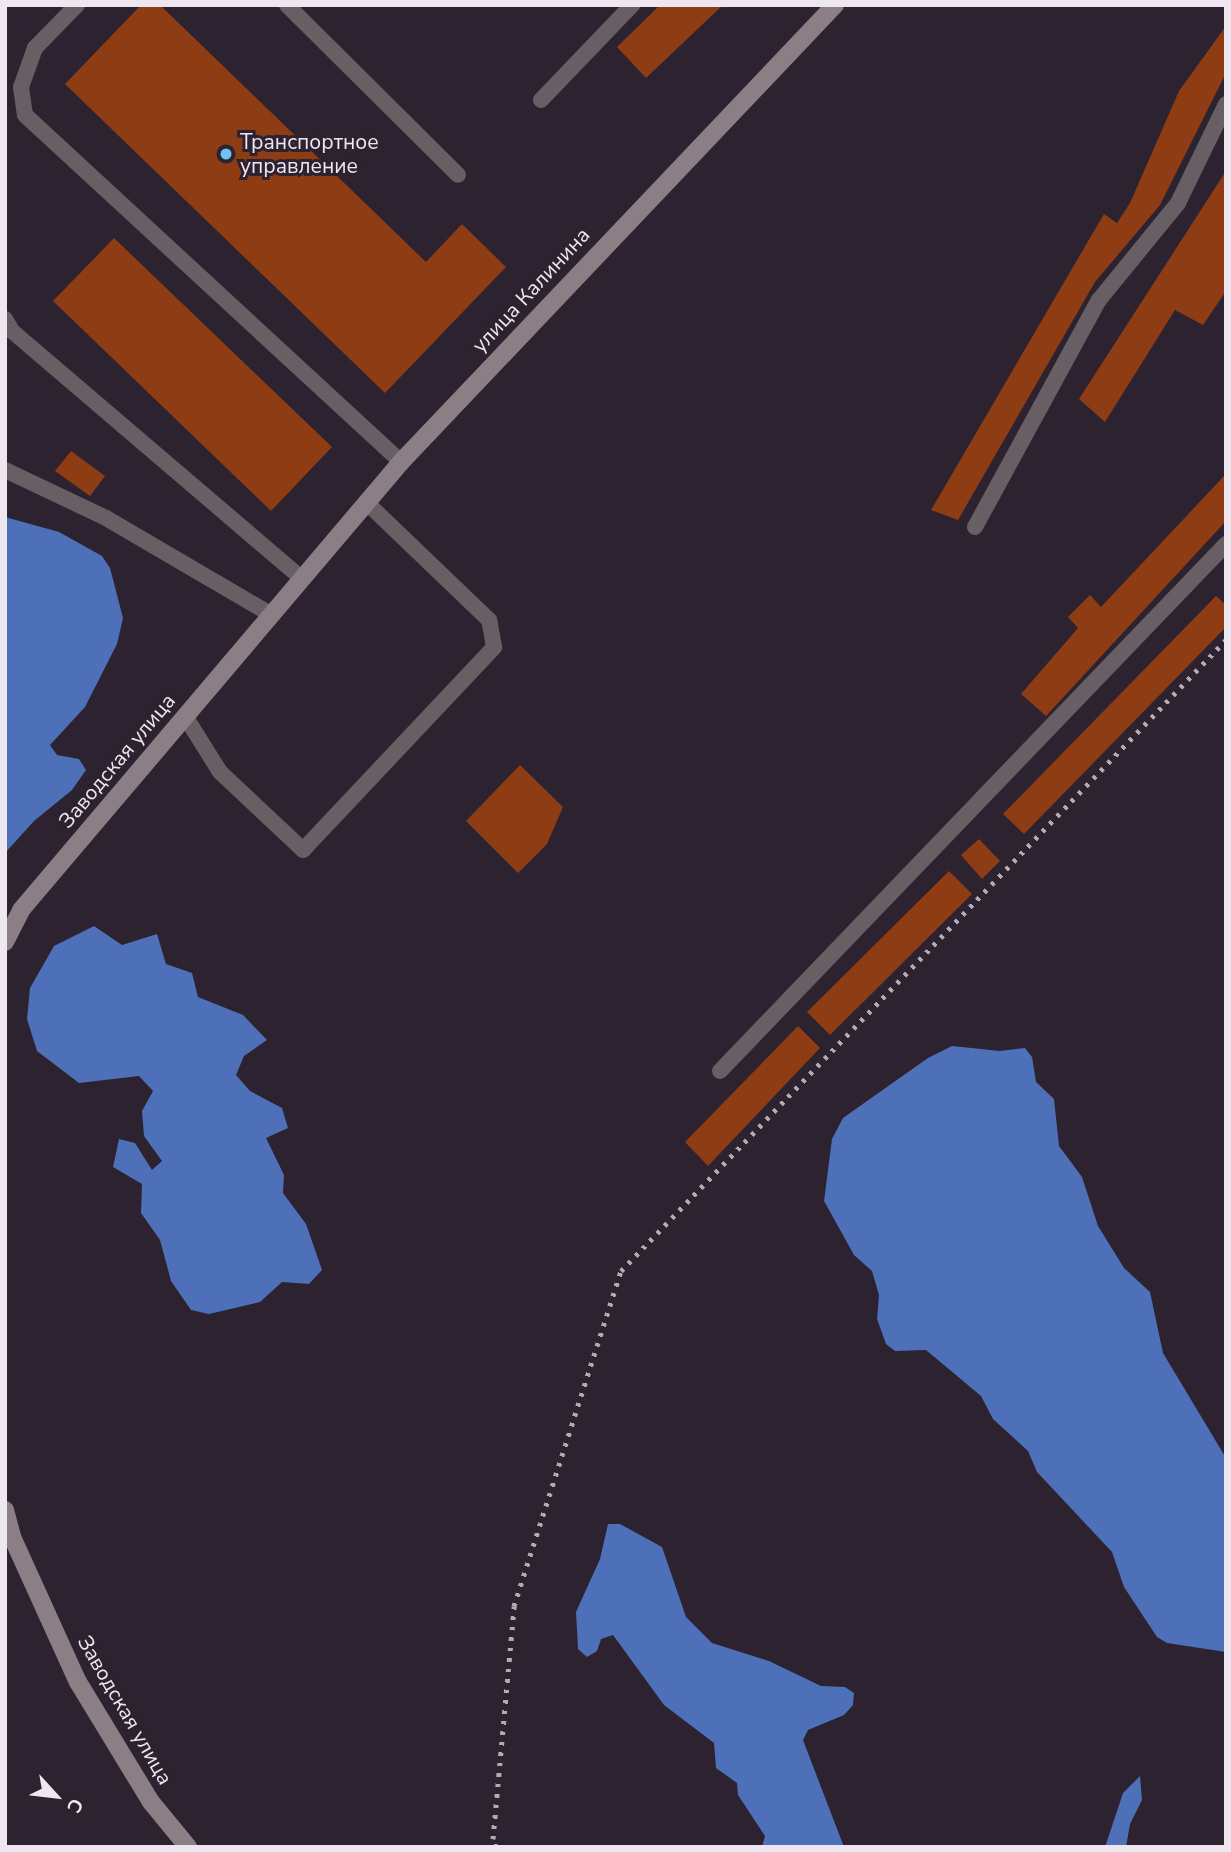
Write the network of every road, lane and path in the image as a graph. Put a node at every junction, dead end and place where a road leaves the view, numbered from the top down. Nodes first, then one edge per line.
1 (77, 5) edge
2 (287, 5) edge
3 (632, 5) edge
4 (835, 5) edge
5 (541, 100) dead end
6 (1226, 104) edge
7 (458, 175) dead end
8 (5, 319) edge
9 (401, 462) junction
10 (5, 470) edge
11 (366, 502) junction
12 (975, 527) dead end
13 (1226, 544) edge
14 (301, 578) junction
15 (270, 614) junction
16 (185, 716) junction
17 (5, 942) edge
18 (720, 1071) dead end
19 (5, 1510) edge
20 (188, 1847) edge

1 - 9 lane
2 - 7 lane
3 - 5 lane
4 - 9 street, улица Калинина
6 - 12 lane
8 - 14 lane
9 - 11 street, улица Калинина
10 - 15 lane
11 - 14 street, улица Калинина
11 - 16 lane
13 - 18 lane
14 - 15 street, улица Калинина
15 - 16 street, Заводская улица
16 - 17 street, Заводская улица
19 - 20 street, Заводская улица

